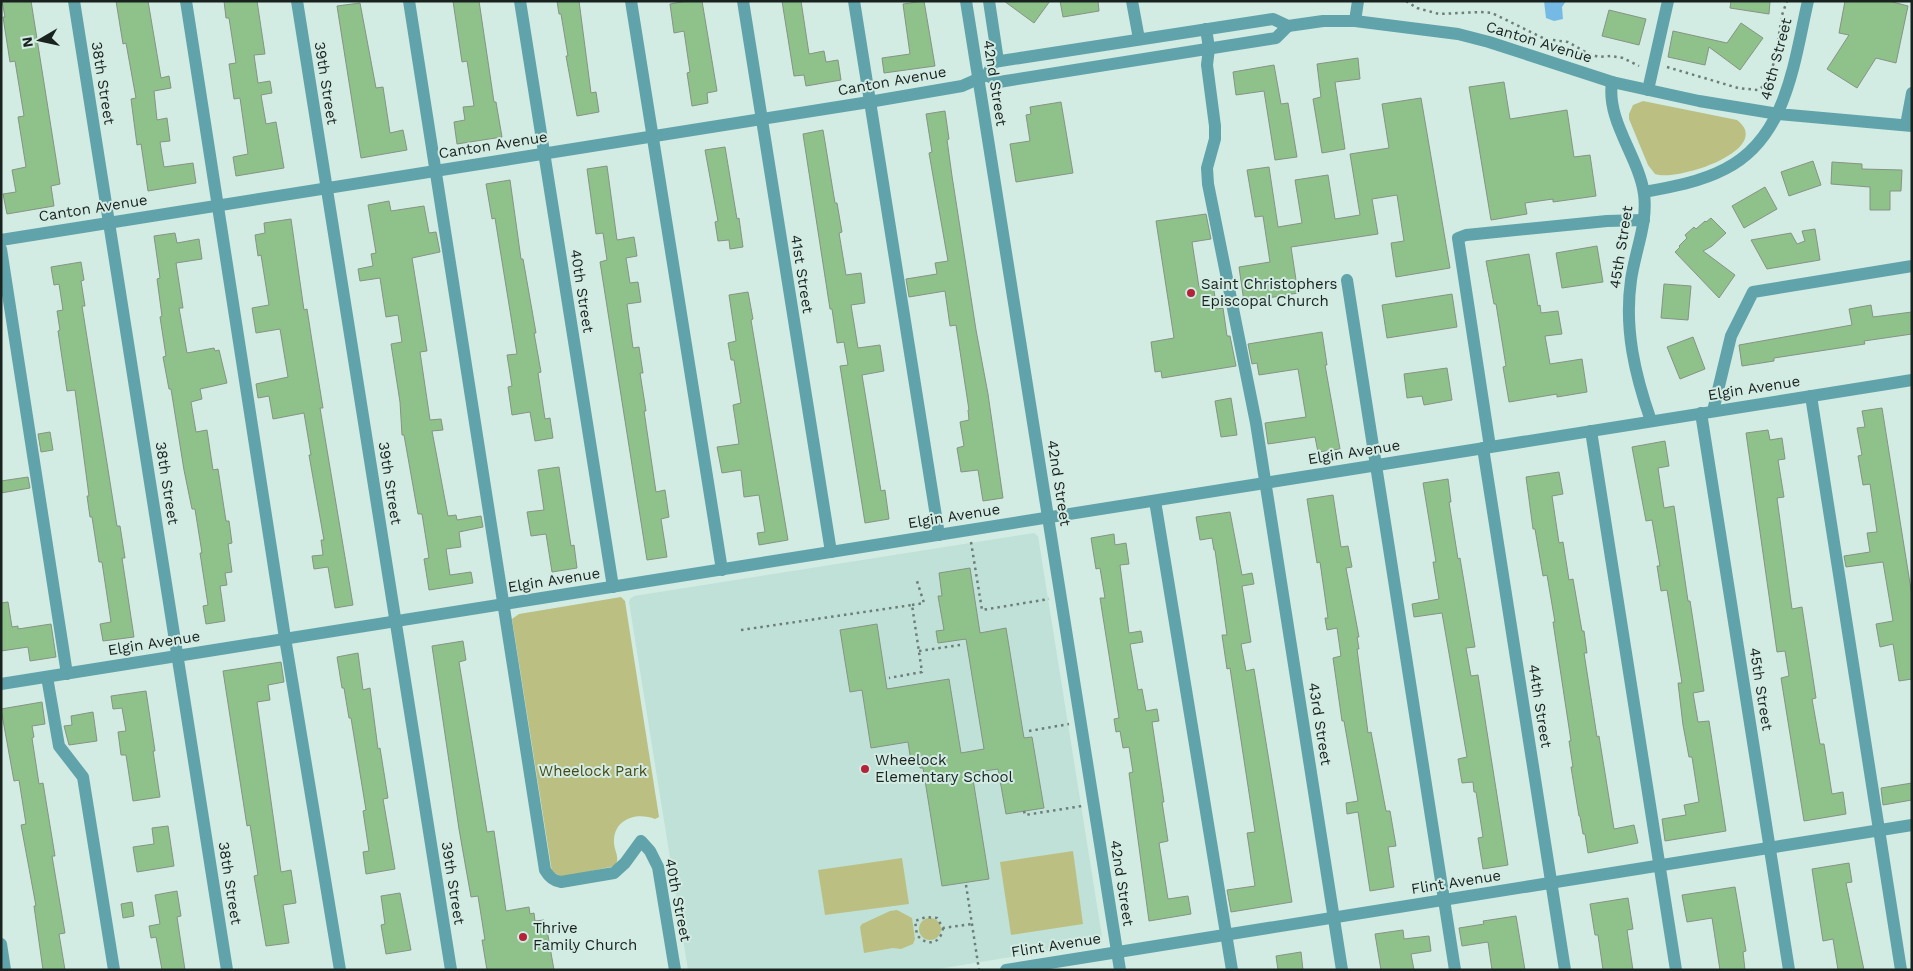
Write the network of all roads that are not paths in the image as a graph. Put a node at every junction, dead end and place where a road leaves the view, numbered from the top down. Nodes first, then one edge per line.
1 (74, 1) edge
2 (186, 1) edge
3 (297, 1) edge
4 (408, 1) edge
5 (520, 1) edge
6 (631, 1) edge
7 (743, 1) edge
8 (854, 1) edge
9 (966, 1) edge
10 (989, 1) edge
11 (1132, 1) edge
12 (1358, 1) edge
13 (1668, 1) edge
14 (1808, 1) edge
15 (1355, 21) junction
16 (1288, 26) junction
17 (1206, 29) junction
18 (1138, 39) junction
19 (1209, 48) junction
20 (998, 61) junction
21 (982, 77) junction
22 (1612, 82) junction
23 (1648, 90) junction
24 (1912, 93) edge
25 (870, 102) junction
26 (1778, 114) junction
27 (761, 118) junction
28 (1909, 126) edge
29 (652, 137) junction
30 (544, 154) junction
31 (435, 171) junction
32 (326, 188) junction
33 (1644, 192) junction
34 (219, 205) junction
35 (1644, 220) junction
36 (109, 222) junction
37 (1, 240) edge
38 (1, 249) edge
39 (1912, 266) edge
40 (1347, 280) dead end
41 (1912, 380) edge
42 (1811, 396) junction
43 (1707, 412) junction
44 (1651, 421) junction
45 (1591, 431) junction
46 (1486, 448) junction
47 (1376, 465) junction
48 (1265, 483) junction
49 (1155, 501) junction
50 (1048, 518) junction
51 (938, 535) junction
52 (831, 552) junction
53 (722, 570) junction
54 (613, 587) junction
55 (504, 604) junction
56 (395, 621) junction
57 (286, 638) junction
58 (178, 656) junction
59 (67, 674) junction
60 (47, 677) junction
61 (1, 684) edge
62 (1912, 825) edge
63 (1880, 830) junction
64 (1770, 848) junction
65 (1660, 866) junction
66 (1551, 883) junction
67 (1444, 900) junction
68 (1334, 917) junction
69 (1227, 935) junction
70 (1, 944) edge
71 (1117, 952) junction
72 (5, 970) edge
73 (114, 970) edge
74 (227, 970) edge
75 (340, 970) edge
76 (451, 970) edge
77 (675, 970) edge
78 (1006, 970) edge
79 (1120, 970) edge
80 (1232, 970) edge
81 (1342, 970) edge
82 (1455, 970) edge
83 (1565, 970) edge
84 (1676, 970) edge
85 (1789, 970) edge
86 (1902, 970) edge

1 - 36 street, 38th Street
2 - 34 street
3 - 32 street, 39th Street
4 - 31 street
5 - 30 street, 40th Street
6 - 29 street
7 - 27 street, 41st Street
8 - 25 street
9 - 21 street, 42nd Street
10 - 20 street
11 - 18 street
12 - 15 street
13 - 23 street
14 - 26 street, 46th Street
15 - 16 street, Canton Avenue
15 - 22 street, Canton Avenue
16 - 17 street, Canton Avenue
16 - 19 street, Canton Avenue
17 - 18 street, Canton Avenue
17 - 19 street, 43rd Street
18 - 20 street, Canton Avenue
19 - 21 street, Canton Avenue
19 - 48 street, 43rd Street
20 - 21 street
21 - 25 street, Canton Avenue
21 - 50 street, 42nd Street
22 - 23 street, Canton Avenue
22 - 33 street, 45th Street
23 - 26 street, Canton Avenue
24 - 28 street
25 - 27 street, Canton Avenue
25 - 51 street
26 - 28 street, Canton Avenue
26 - 33 street, 46th Street
27 - 29 street, Canton Avenue
27 - 52 street, 41st Street
29 - 30 street, Canton Avenue
29 - 53 street
30 - 31 street, Canton Avenue
30 - 54 street, 40th Street
31 - 32 street, Canton Avenue
31 - 55 street
32 - 34 street, Canton Avenue
32 - 56 street, 39th Street
33 - 35 street, 45th Street
34 - 36 street, Canton Avenue
34 - 57 street
35 - 44 street, 45th Street
35 - 46 street, 44th Street
36 - 37 street, Canton Avenue
36 - 58 street, 38th Street
38 - 59 street
39 - 43 street
40 - 47 street
41 - 42 street, Elgin Avenue
42 - 43 street, Elgin Avenue
42 - 63 street
43 - 44 street, Elgin Avenue
43 - 64 street, 45th Street
44 - 45 street, Elgin Avenue
45 - 46 street, Elgin Avenue
45 - 65 street
46 - 47 street, Elgin Avenue
46 - 66 street, 44th Street
47 - 48 street, Elgin Avenue
47 - 67 street
48 - 49 street, Elgin Avenue
48 - 68 street, 43rd Street
49 - 50 street, Elgin Avenue
49 - 69 street
50 - 51 street, Elgin Avenue
50 - 71 street, 42nd Street
51 - 52 street, Elgin Avenue
52 - 53 street, Elgin Avenue
53 - 54 street, Elgin Avenue
54 - 55 street, Elgin Avenue
55 - 56 street, Elgin Avenue
55 - 77 street, 40th Street
56 - 57 street, Elgin Avenue
56 - 76 street, 39th Street
57 - 58 street, Elgin Avenue
57 - 75 street
58 - 59 street, Elgin Avenue
58 - 74 street, 38th Street
59 - 60 street, Elgin Avenue
60 - 61 street, Elgin Avenue
60 - 73 street
62 - 63 street, Flint Avenue
63 - 64 street, Flint Avenue
63 - 86 street
64 - 65 street, Flint Avenue
64 - 85 street, 45th Street
65 - 66 street, Flint Avenue
65 - 84 street
66 - 67 street, Flint Avenue
66 - 83 street, 44th Street
67 - 68 street, Flint Avenue
67 - 82 street
68 - 69 street, Flint Avenue
68 - 81 street, 43rd Street
69 - 71 street, Flint Avenue
69 - 80 street
70 - 72 street
71 - 78 street, Flint Avenue
71 - 79 street, 42nd Street

